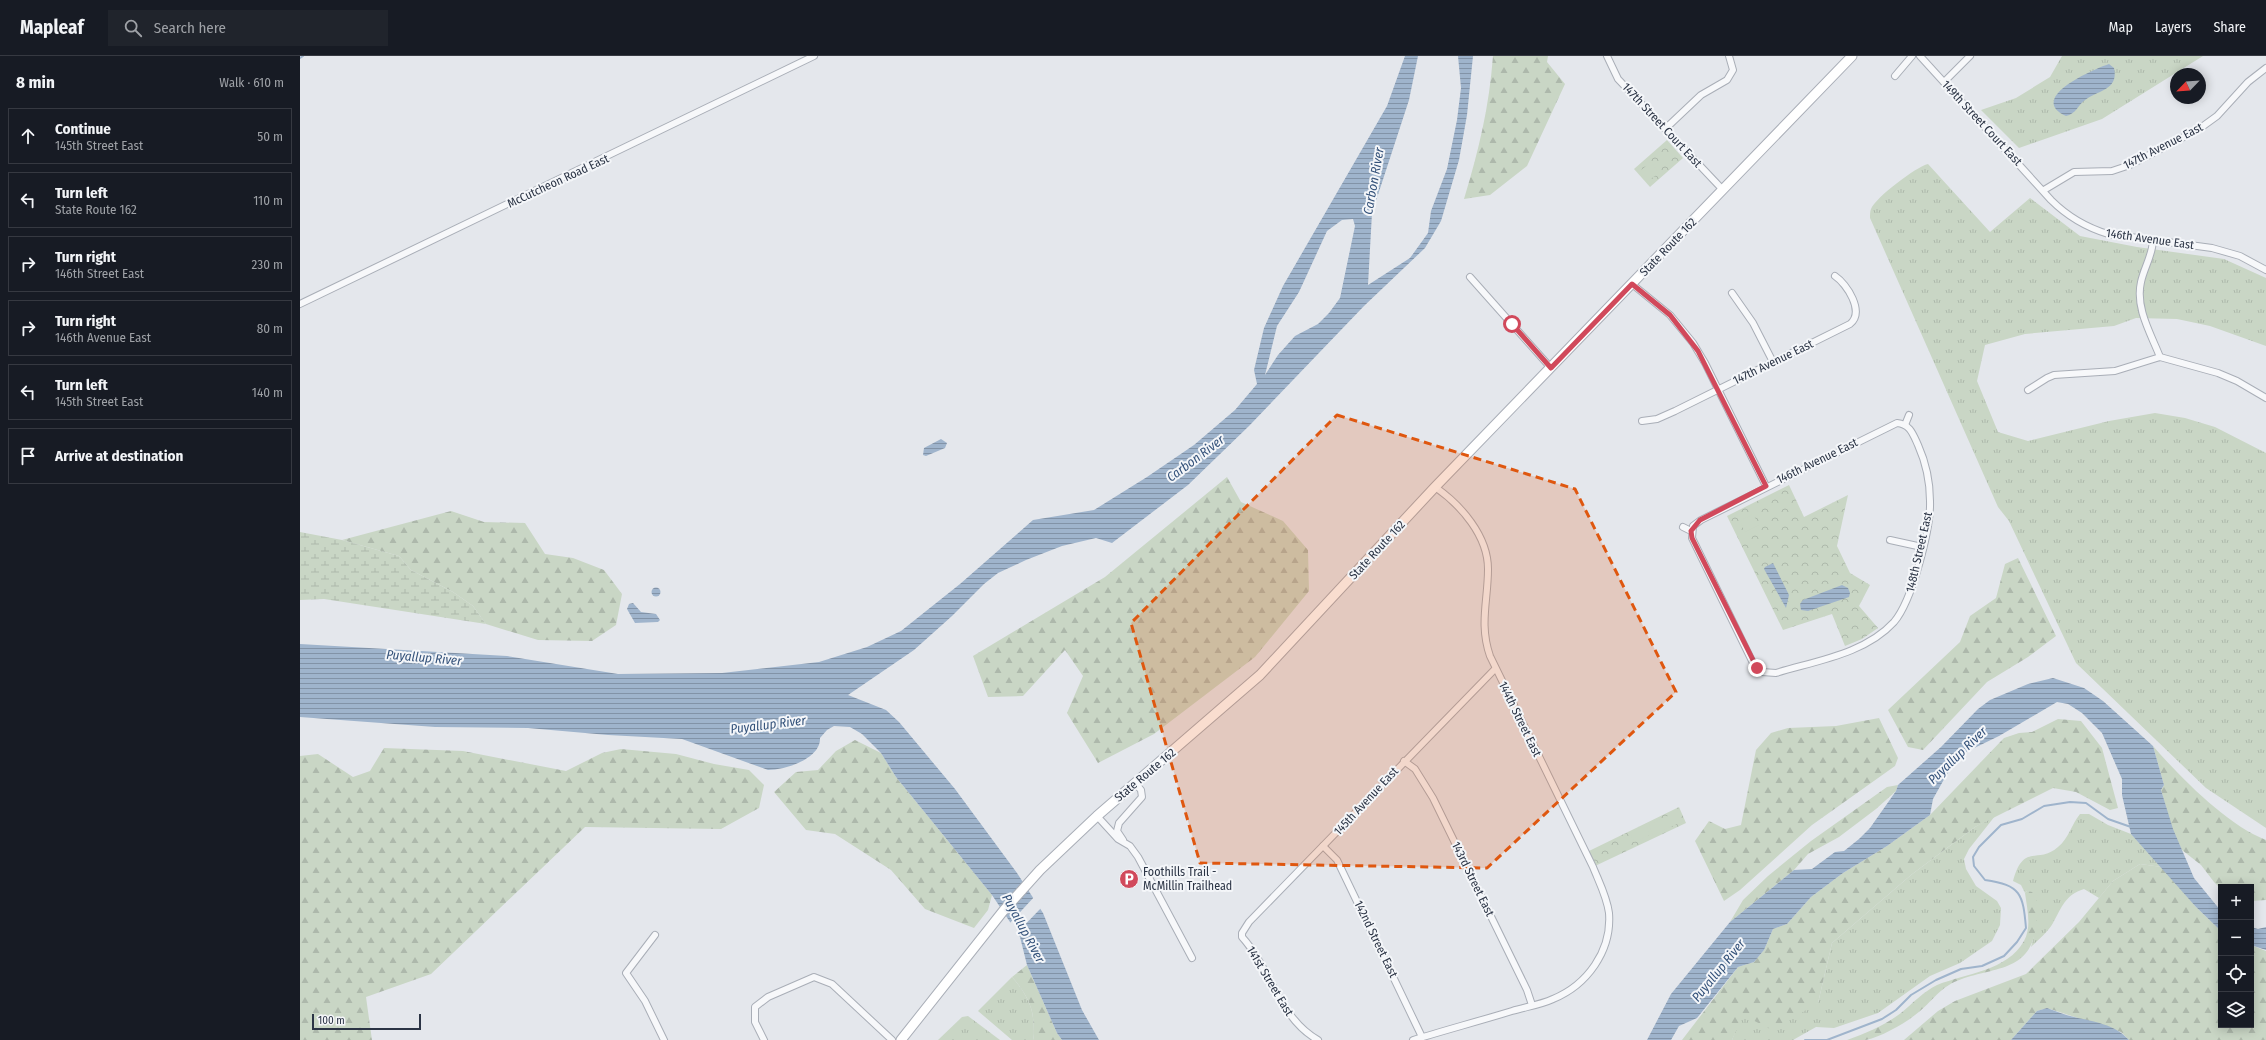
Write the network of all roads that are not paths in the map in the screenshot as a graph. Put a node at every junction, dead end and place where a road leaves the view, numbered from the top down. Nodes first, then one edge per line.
1 (814, 56) edge
2 (1607, 56) edge
3 (1729, 56) edge
4 (1852, 56) edge
5 (1912, 56) edge
6 (1920, 56) edge
7 (1970, 56) edge
8 (2266, 68) edge
9 (1895, 76) dead end
10 (1944, 82) junction
11 (1665, 129) junction
12 (1723, 190) junction
13 (2044, 190) junction
14 (2153, 241) junction
15 (2266, 270) edge
16 (1835, 276) dead end
17 (1470, 277) dead end
18 (1632, 284) junction
19 (1732, 293) dead end
20 (300, 304) edge
21 (2160, 357) junction
22 (1773, 362) junction
23 (1551, 368) junction
24 (1718, 390) junction
25 (2028, 390) dead end
26 (2266, 398) edge
27 (1909, 415) dead end
28 (1642, 421) dead end
29 (1905, 425) junction
30 (1766, 486) junction
31 (1435, 488) junction
32 (1683, 527) dead end
33 (1691, 531) junction
34 (1890, 540) dead end
35 (1922, 547) junction
36 (1495, 669) junction
37 (1762, 672) junction
38 (1760, 679) dead end
39 (1404, 761) junction
40 (1135, 783) junction
41 (1097, 816) junction
42 (1123, 840) junction
43 (1323, 846) junction
44 (655, 935) dead end
45 (1242, 937) joint
46 (1192, 958) dead end
47 (1532, 1005) junction
48 (1422, 1037) junction
49 (664, 1040) edge
50 (764, 1040) edge
51 (892, 1040) edge
52 (901, 1040) edge
53 (1318, 1040) edge
54 (1412, 1040) edge

1 - 20 street, McCutcheon Road East
2 - 11 street, 147th Street Court East
3 - 11 street
4 - 12 main road, State Route 162
5 - 9 street
6 - 10 street, 149th Street Court East
7 - 10 street
8 - 13 street, 147th Avenue East
10 - 13 street, 149th Street Court East
11 - 12 street, 147th Street Court East
12 - 18 main road, State Route 162
13 - 14 street, 146th Avenue East
14 - 15 street, 146th Avenue East
14 - 21 street
16 - 22 street, 147th Avenue East
17 - 23 street
18 - 23 main road, State Route 162
18 - 24 street
19 - 22 street
21 - 25 street
21 - 26 street
22 - 24 street, 147th Avenue East
23 - 31 main road, State Route 162
24 - 28 street, 147th Avenue East
24 - 30 street
27 - 29 street
29 - 30 street, 146th Avenue East
29 - 35 street, 148th Street East
30 - 33 street, 146th Avenue East
31 - 36 street, 144th Street East
31 - 40 main road, State Route 162
32 - 33 street
33 - 37 street
34 - 35 street
35 - 37 street, 148th Street East
36 - 39 street, 145th Avenue East
36 - 47 street, 144th Street East
37 - 38 street
39 - 43 street, 145th Avenue East
39 - 47 street, 143rd Street East
40 - 41 main road, State Route 162
40 - 42 street
41 - 42 street
41 - 52 main road, State Route 162
42 - 46 street
43 - 45 street, 145th Avenue East
43 - 48 street, 142nd Street East
44 - 49 street
45 - 53 street, 141st Street East
47 - 48 street, 144th Street East
48 - 54 street, 144th Street East
50 - 51 street

